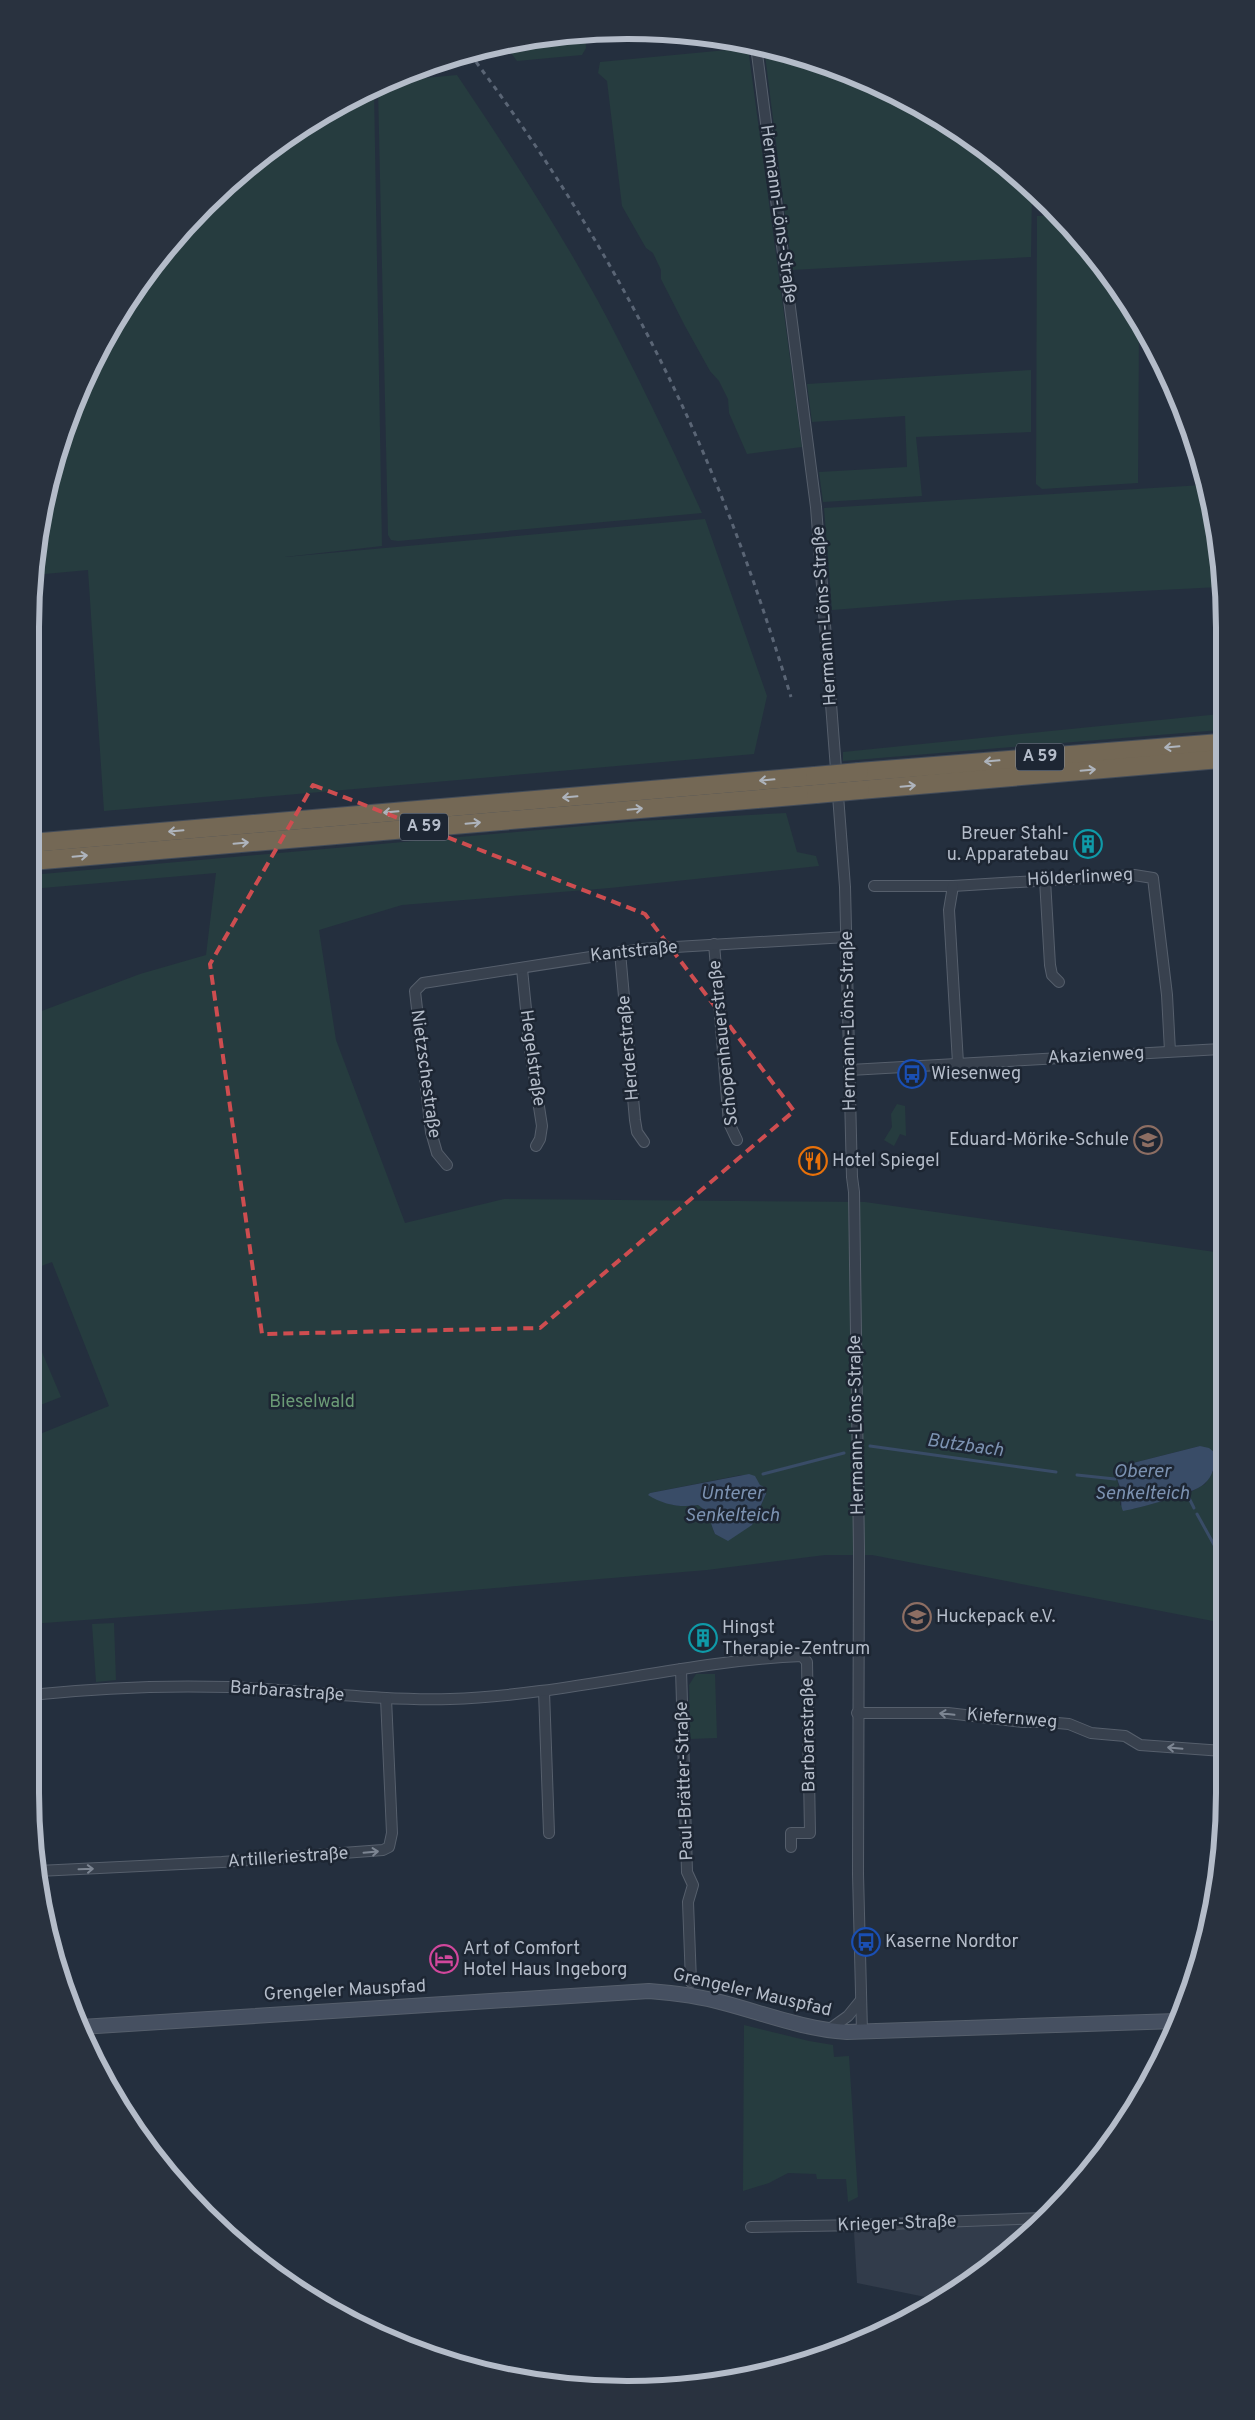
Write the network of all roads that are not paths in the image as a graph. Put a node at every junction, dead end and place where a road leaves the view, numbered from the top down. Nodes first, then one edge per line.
1 (757, 54) edge
2 (1216, 743) edge
3 (1216, 759) edge
4 (39, 842) edge
5 (39, 860) edge
6 (1045, 880) junction
7 (874, 886) dead end
8 (953, 886) junction
9 (847, 937) junction
10 (714, 944) junction
11 (620, 952) junction
12 (522, 969) junction
13 (1060, 982) dead end
14 (423, 983) joint
15 (1216, 1049) edge
16 (1170, 1051) junction
17 (958, 1063) junction
18 (850, 1070) junction
19 (737, 1140) dead end
20 (644, 1142) dead end
21 (536, 1146) dead end
22 (446, 1165) dead end
23 (681, 1669) junction
24 (544, 1691) junction
25 (39, 1694) edge
26 (386, 1698) junction
27 (857, 1713) junction
28 (1216, 1750) edge
29 (549, 1833) dead end
30 (791, 1847) dead end
31 (44, 1871) edge
32 (691, 1982) dead end
33 (861, 2000) junction
34 (1170, 2021) edge
35 (88, 2027) edge
36 (827, 2031) junction
37 (862, 2032) junction
38 (1034, 2218) edge
39 (751, 2227) dead end

1 - 9 street, Hermann-Löns-Straße
2 -> 4 highway, A 59, bridge
5 -> 3 highway, A 59, bridge
6 - 8 street, Hölderlinweg
6 - 13 street
6 - 16 street, Hölderlinweg
7 - 8 street, Hölderlinweg
8 - 17 street
9 - 10 street, Kantstraße
9 - 18 street, Hermann-Löns-Straße
10 - 11 street, Kantstraße
10 - 19 street, Schopenhauerstraße
11 - 12 street, Kantstraße
11 - 20 street, Herderstraße
12 - 14 street, Kantstraße
12 - 21 street, Hegelstraße
14 - 22 street, Nietzschestraße
15 - 16 street, Akazienweg
16 - 17 street, Akazienweg
17 - 18 street, Akazienweg
18 - 27 street, Hermann-Löns-Straße
23 - 24 street, Barbarastraße
23 - 30 street, Barbarastraße
23 - 32 street, Paul-Brätter-Straße
24 - 26 street, Barbarastraße
24 - 29 street
25 - 26 street, Barbarastraße
31 -> 26 street, Artilleriestraße
28 -> 27 street, Kiefernweg
27 - 33 street, Hermann-Löns-Straße
33 - 36 street
33 - 37 street, Hermann-Löns-Straße
34 - 37 main road, Grengeler Mauspfad
35 - 36 main road, Grengeler Mauspfad
36 - 37 main road, Grengeler Mauspfad
38 - 39 street, Krieger-Straße

